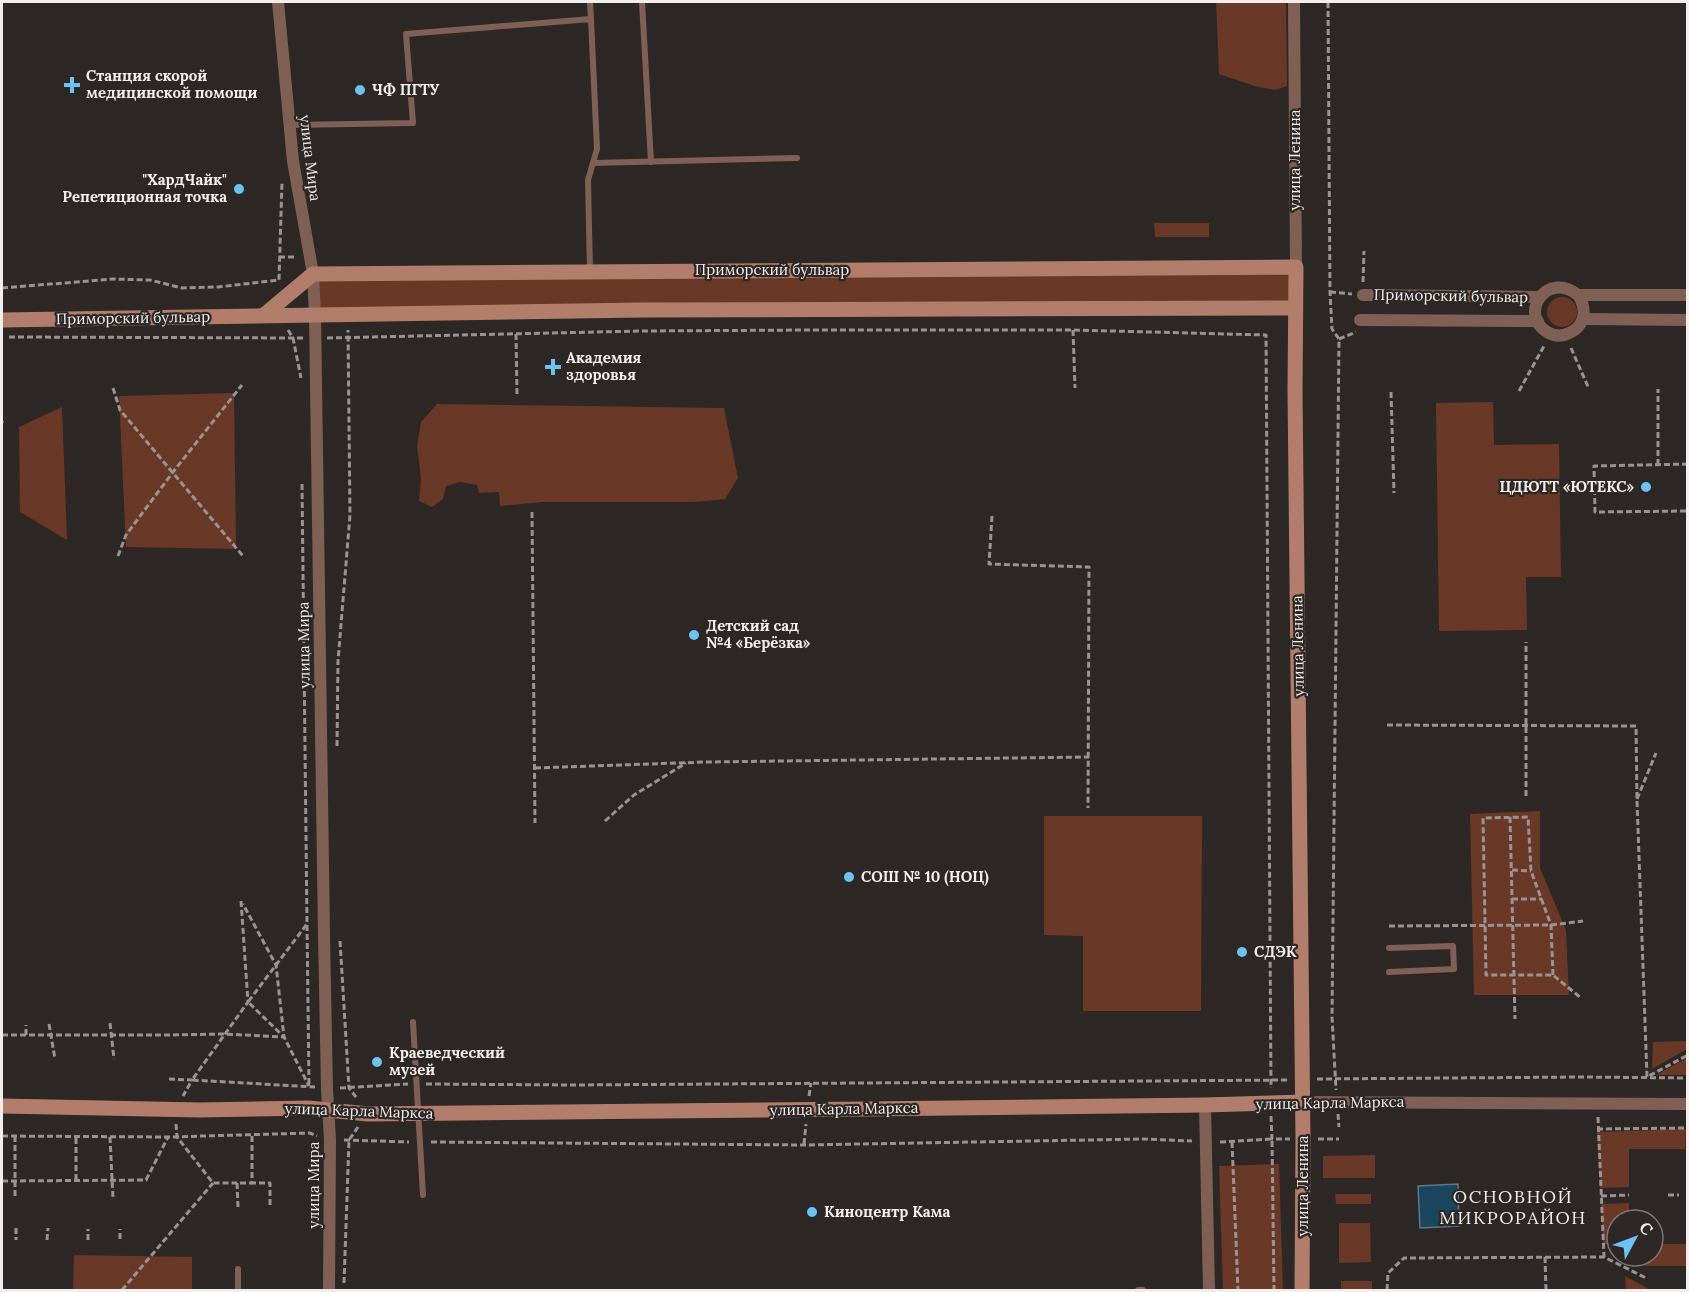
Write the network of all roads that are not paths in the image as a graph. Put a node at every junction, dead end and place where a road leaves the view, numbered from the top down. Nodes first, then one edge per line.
1 (278, 2) edge
2 (590, 2) edge
3 (642, 2) edge
4 (1294, 2) edge
5 (591, 19) junction
6 (290, 125) junction
7 (797, 158) dead end
8 (651, 162) junction
9 (593, 163) junction
10 (1296, 267) junction
11 (590, 272) junction
12 (313, 274) junction
13 (1578, 295) junction
14 (1688, 295) edge
15 (1363, 296) road end
16 (1539, 297) junction
17 (1294, 308) junction
18 (315, 314) junction
19 (264, 315) junction
20 (1583, 319) junction
21 (2, 320) edge
22 (1360, 320) dead end
23 (1688, 320) edge
24 (1538, 321) junction
25 (1389, 948) dead end
26 (1389, 972) dead end
27 (413, 1022) dead end
28 (1303, 1102) junction
29 (1688, 1104) edge
30 (1205, 1105) junction
31 (2, 1106) edge
32 (328, 1110) junction
33 (419, 1113) junction
34 (423, 1195) dead end
35 (238, 1269) dead end
36 (238, 1290) edge
37 (328, 1290) edge
38 (1138, 1290) edge
39 (1143, 1290) edge
40 (1209, 1290) edge
41 (1302, 1290) edge

1 - 6 street, улица Мира
2 - 5 lane
3 - 8 lane
4 - 10 street, улица Ленина
5 - 6 lane
5 - 9 lane
6 - 12 street, улица Мира
7 - 8 lane
8 - 9 lane
9 - 11 lane
10 - 11 street, Приморский бульвар
10 - 17 street, улица Ленина
11 - 12 street, Приморский бульвар
12 - 18 street, улица Мира
12 - 19 street
13 - 14 street, Приморский бульвар
13 - 16 street, Приморский бульвар
13 - 20 street
15 - 16 street, Приморский бульвар
16 - 24 street, Приморский бульвар
17 - 18 street, Приморский бульвар
17 - 28 street, улица Ленина
18 - 19 street, Приморский бульвар
18 - 32 street, улица Мира
19 - 21 street, Приморский бульвар
20 - 23 street
20 - 24 street, Приморский бульвар
22 - 24 street
25 - 26 lane
27 - 33 lane
28 - 29 street, улица Карла Маркса
28 - 30 street, улица Карла Маркса
28 - 41 street, улица Ленина
30 - 33 street, улица Карла Маркса
30 - 40 street
31 - 32 street, улица Карла Маркса
32 - 33 street, улица Карла Маркса
32 - 37 street, улица Мира
33 - 34 lane
35 - 36 lane
38 - 39 lane

